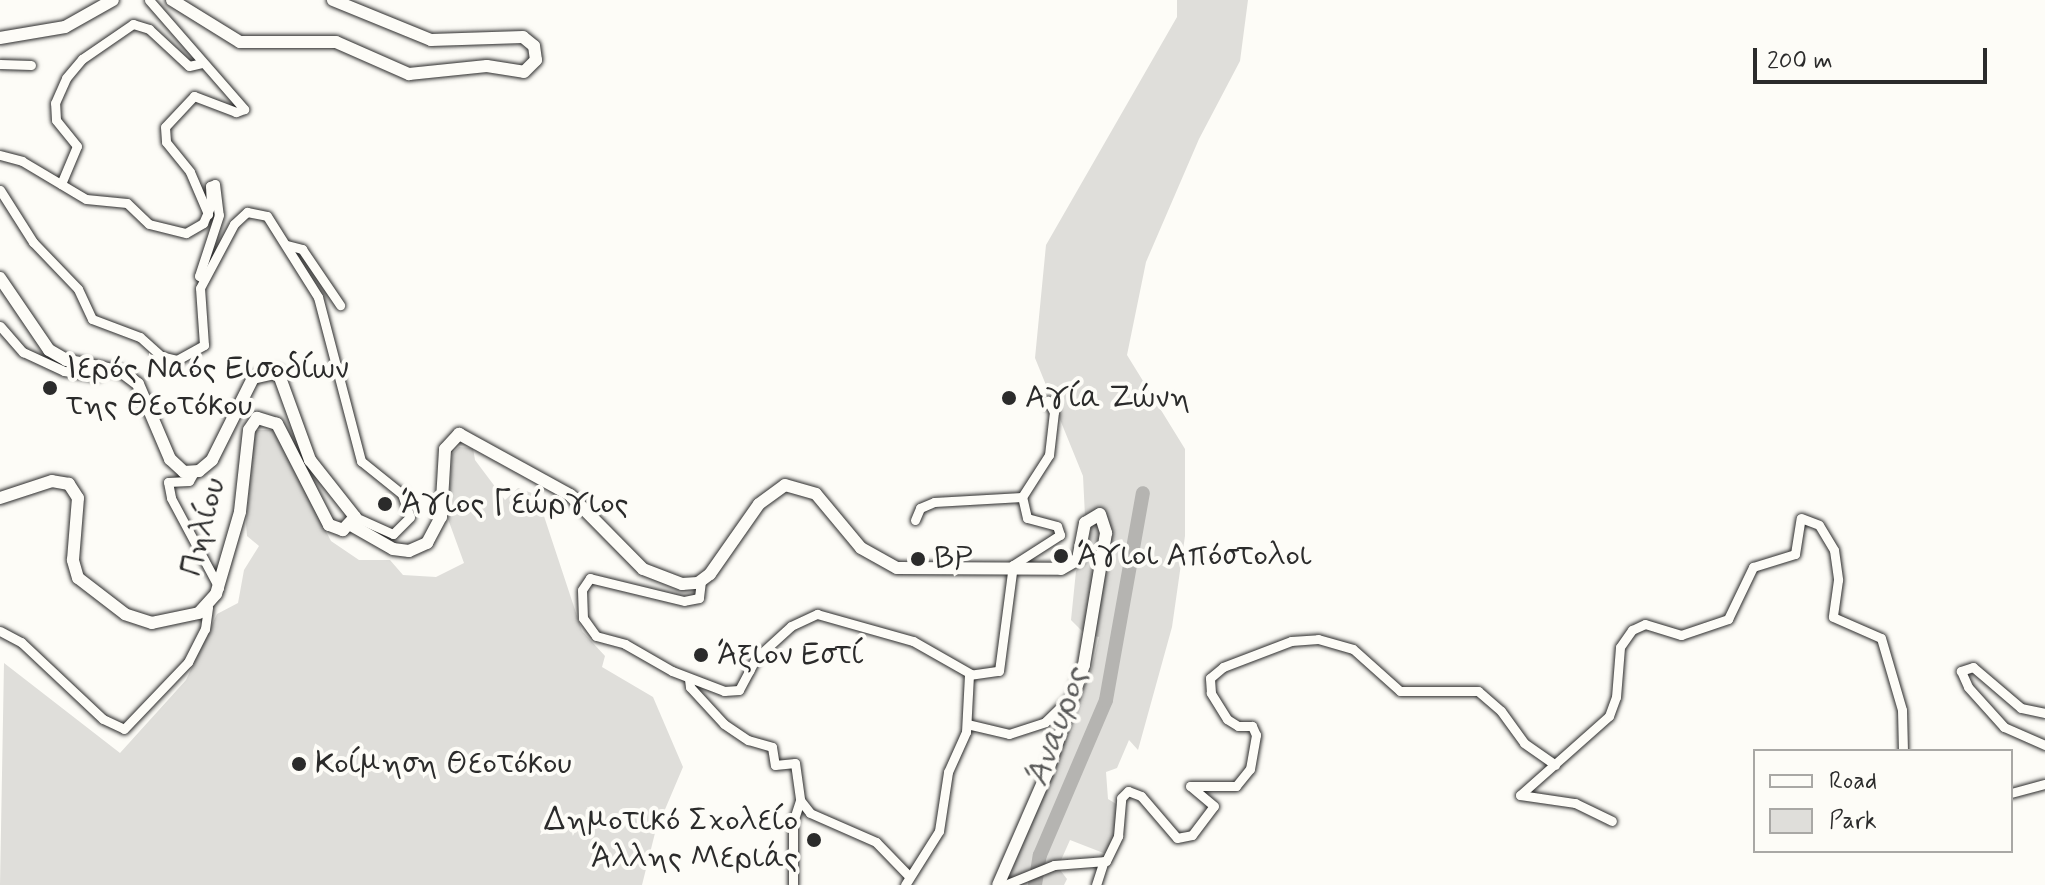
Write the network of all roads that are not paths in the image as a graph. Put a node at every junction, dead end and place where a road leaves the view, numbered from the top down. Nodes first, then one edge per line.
1 (113, 0) edge
2 (149, 0) edge
3 (172, 0) edge
4 (333, 0) edge
5 (0, 38) edge
6 (202, 63) junction
7 (0, 64) edge
8 (31, 65) dead end
9 (0, 155) edge
10 (61, 184) junction
11 (0, 190) edge
12 (208, 214) junction
13 (287, 245) junction
14 (0, 278) edge
15 (204, 279) junction
16 (340, 305) dead end
17 (0, 326) edge
18 (108, 368) junction
19 (1048, 401) dead end
20 (194, 472) junction
21 (1022, 497) junction
22 (0, 498) edge
23 (352, 516) junction
24 (915, 520) dead end
25 (1011, 569) junction
26 (701, 581) junction
27 (219, 588) junction
28 (208, 607) junction
29 (0, 631) edge
30 (971, 674) junction
31 (689, 679) junction
32 (1076, 692) junction
33 (2045, 713) edge
34 (967, 724) junction
35 (2045, 745) edge
36 (1903, 749) edge
37 (1555, 765) junction
38 (2045, 784) edge
39 (2013, 792) edge
40 (800, 800) junction
41 (1612, 821) dead end
42 (1104, 861) junction
43 (907, 880) edge
44 (793, 885) edge
45 (998, 885) edge
46 (1005, 885) edge
47 (1096, 885) edge

1 - 5 main road
2 - 6 street
3 - 4 main road
6 - 10 street
6 - 12 street
7 - 8 street
9 - 10 street
10 - 12 street
11 - 15 street
12 - 15 street
13 - 15 street
13 - 16 street
13 - 23 street
14 - 18 main road, Πηλίου
17 - 18 street
18 - 20 main road, Πηλίου
19 - 21 street
20 - 23 main road, Πηλίου
20 - 27 street
21 - 24 street
21 - 25 street
22 - 28 main road, Πηλίου
23 - 26 main road
23 - 27 main road, Πηλίου
25 - 26 main road
25 - 30 street
25 - 32 main road
26 - 31 street
27 - 28 main road, Πηλίου
28 - 29 street
30 - 31 street
30 - 34 street
31 - 40 street
32 - 34 street
32 - 45 main road
33 - 35 street
34 - 43 street
36 - 37 street
37 - 41 street
37 - 42 street
38 - 39 street
40 - 43 street
40 - 44 street
42 - 46 street
42 - 47 street

